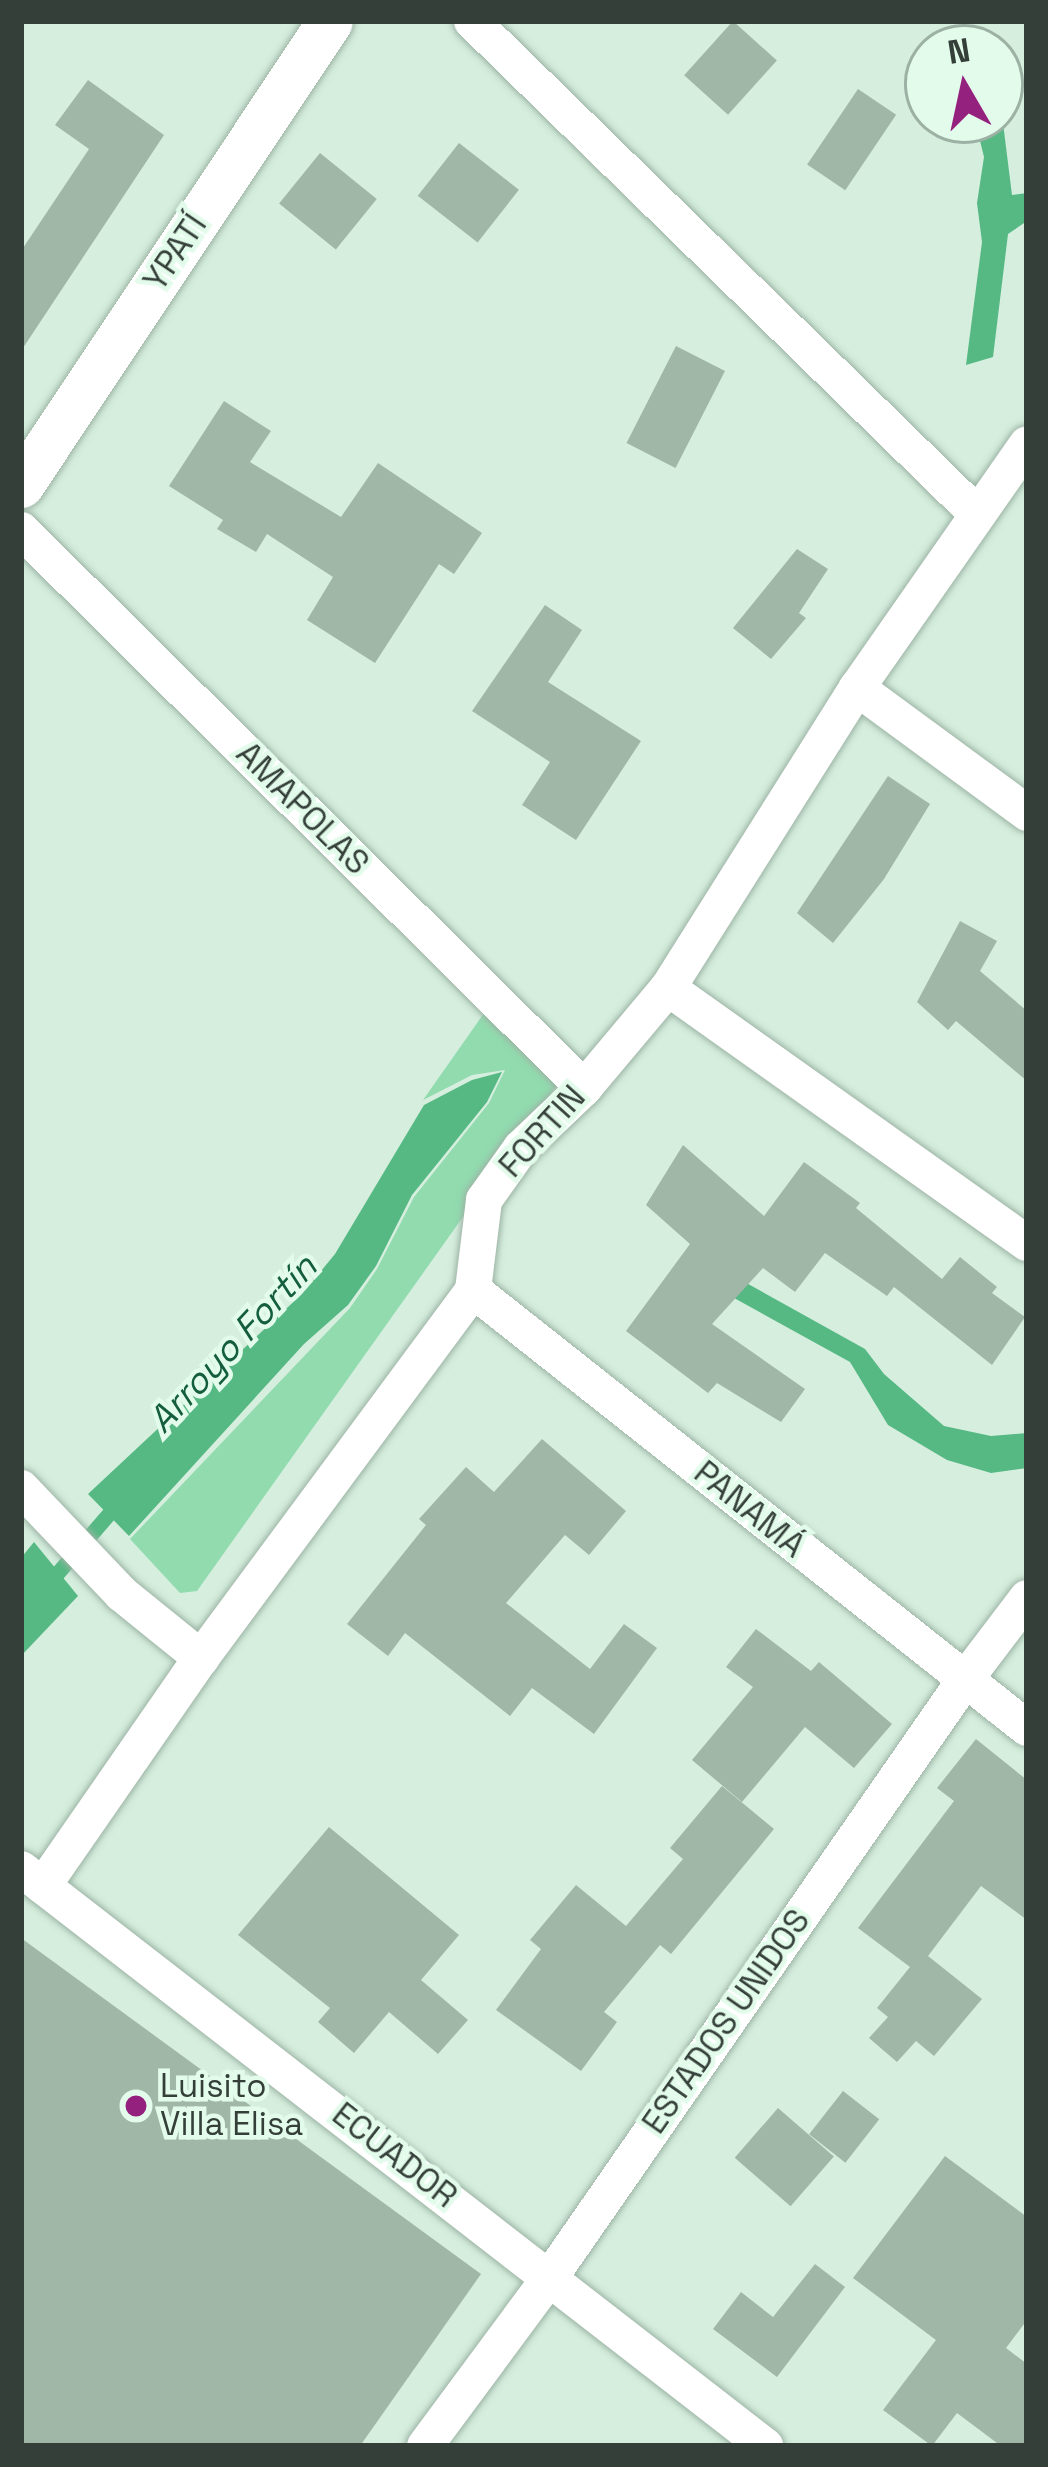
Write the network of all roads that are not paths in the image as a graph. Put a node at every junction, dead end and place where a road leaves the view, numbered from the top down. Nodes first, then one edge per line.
1 (330, 21) edge
2 (472, 21) edge
3 (1027, 444) edge
4 (21, 485) edge
5 (975, 512) junction
6 (21, 530) edge
7 (857, 688) junction
8 (1027, 813) edge
9 (668, 988) junction
10 (584, 1088) junction
11 (1027, 1243) edge
12 (473, 1290) junction
13 (33, 1500) edge
14 (1027, 1598) edge
15 (201, 1658) junction
16 (964, 1681) junction
17 (1027, 1728) edge
18 (32, 1877) edge
19 (551, 2276) junction
20 (425, 2446) edge
21 (765, 2446) edge

1 - 4 street, YPATÍ
2 - 5 street
3 - 5 street, FORTIN
5 - 7 street, FORTIN
6 - 10 street, AMAPOLAS
7 - 8 street
7 - 9 street, FORTIN
9 - 10 street, FORTIN
9 - 11 street
10 - 12 street, FORTIN
12 - 15 street, FORTIN
12 - 16 street, PANAMÁ
13 - 15 street
14 - 16 street, ESTADOS UNIDOS
15 - 18 street, FORTIN
16 - 17 street, PANAMÁ
16 - 19 street, ESTADOS UNIDOS
18 - 19 street, ECUADOR
19 - 20 street, ESTADOS UNIDOS
19 - 21 street, ECUADOR

